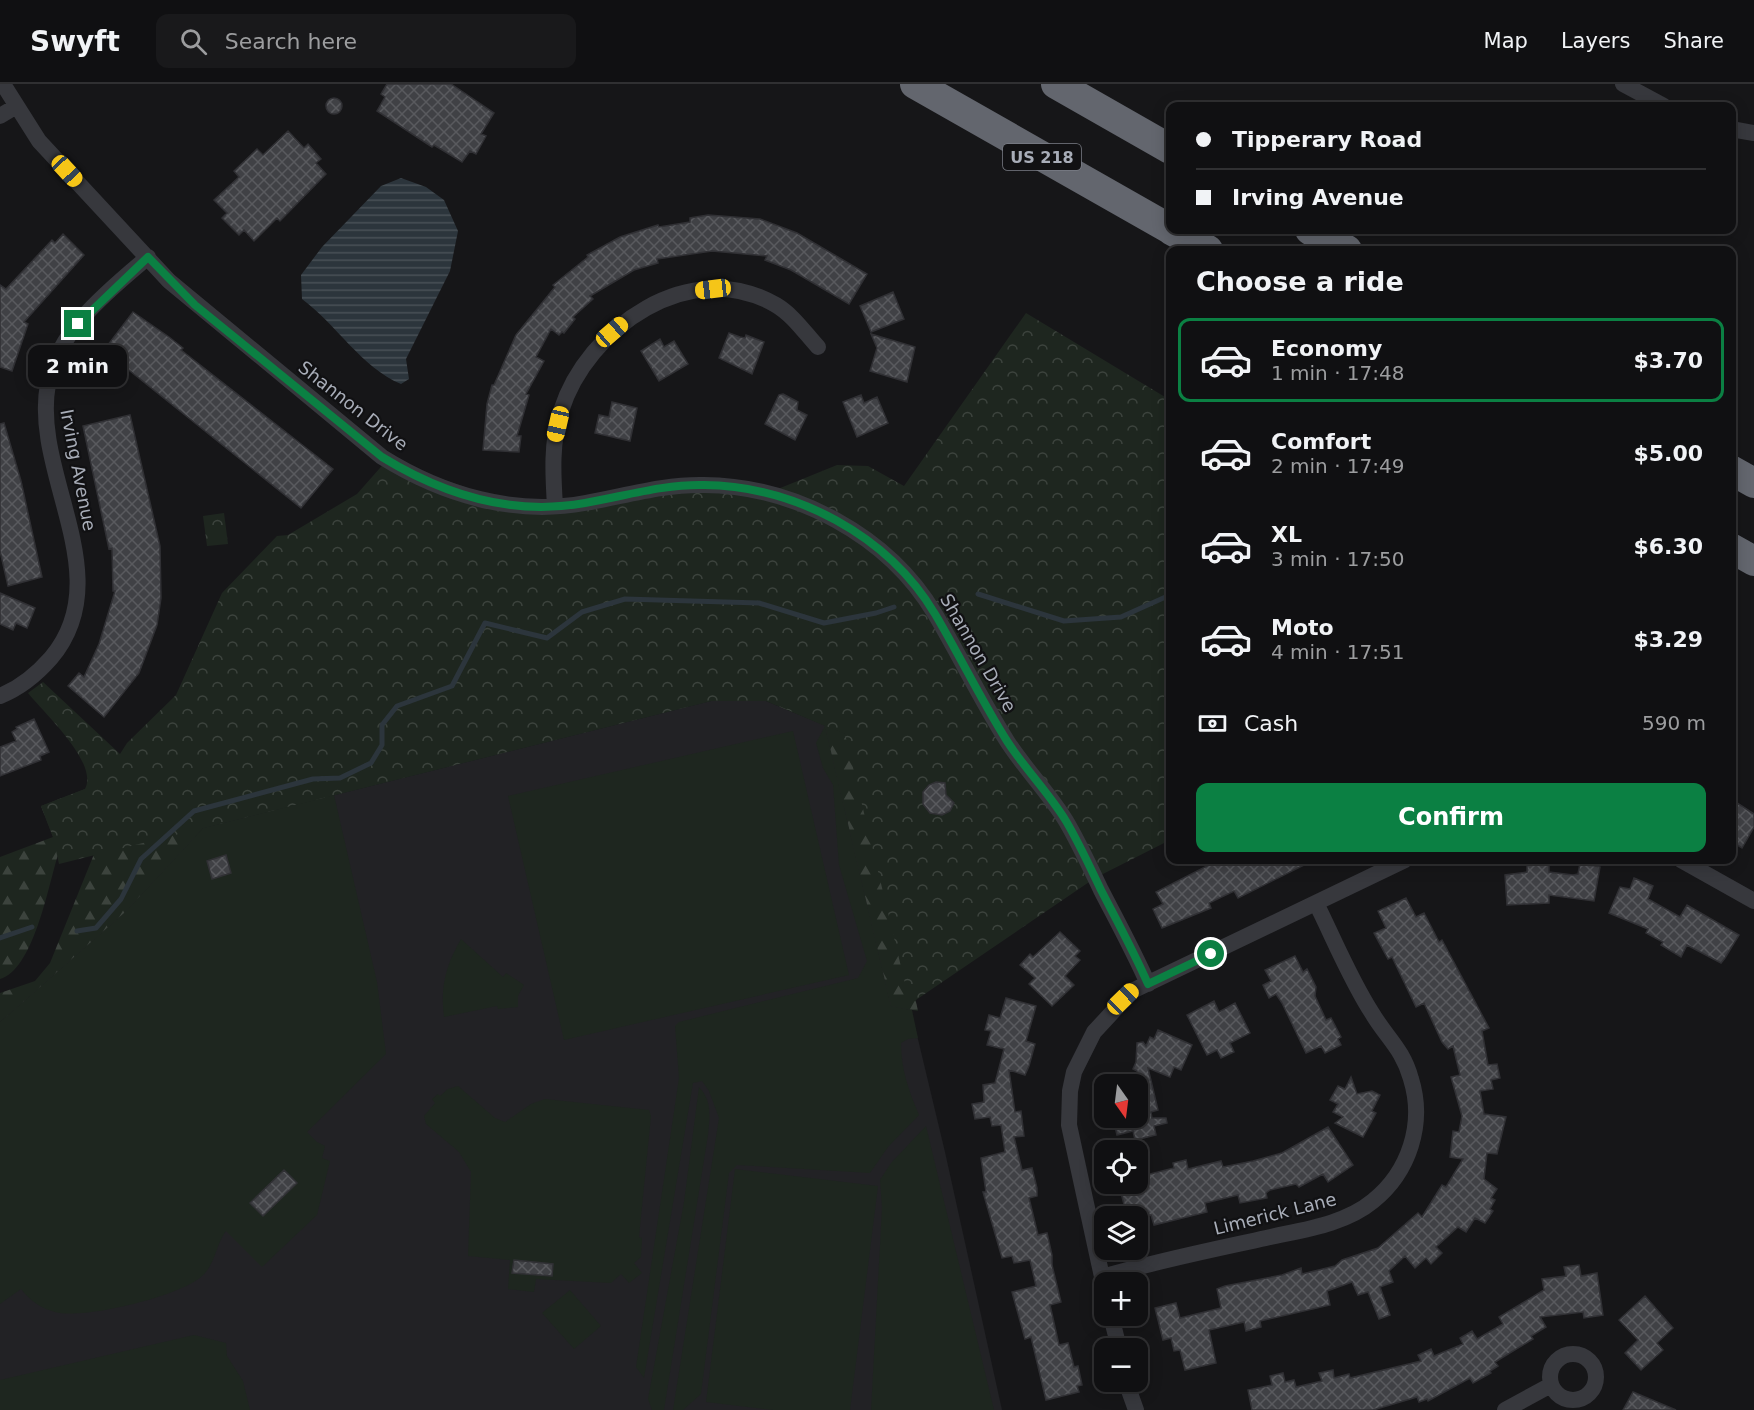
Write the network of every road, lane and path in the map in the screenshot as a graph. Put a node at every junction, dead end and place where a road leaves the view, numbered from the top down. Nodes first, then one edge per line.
1 (3, 84) edge
2 (915, 84) edge
3 (1056, 84) edge
4 (1623, 84) edge
5 (1657, 102) edge
6 (15, 107) junction
7 (0, 116) edge
8 (1736, 130) edge
9 (1754, 133) edge
10 (1166, 147) edge
11 (1166, 227) edge
12 (1179, 234) edge
13 (1318, 234) edge
14 (1201, 246) edge
15 (1340, 246) edge
16 (148, 257) junction
17 (818, 347) dead end
18 (1736, 473) edge
19 (1754, 483) edge
20 (555, 506) junction
21 (1736, 551) edge
22 (1754, 561) edge
23 (0, 696) edge
24 (1397, 864) edge
25 (1688, 864) edge
26 (1754, 901) edge
27 (1316, 903) junction
28 (1148, 984) junction
29 (1101, 1272) edge
30 (1138, 1272) edge
31 (1551, 1385) dead end
32 (1130, 1392) edge
33 (1136, 1410) edge
34 (1505, 1410) edge

1 - 6 street, Shannon Drive
2 - 11 highway, US 218
3 - 10 highway
4 - 5 street
6 - 7 street
6 - 16 street, Shannon Drive
8 - 9 street
12 - 14 highway, US 218
13 - 15 highway
16 - 20 street, Shannon Drive
16 - 23 street, Irving Avenue
17 - 20 street
18 - 19 highway
20 - 28 street, Shannon Drive
21 - 22 highway
24 - 27 street
25 - 26 street
27 - 28 street
27 - 30 street, Limerick Lane
28 - 29 street
31 - 34 street
32 - 33 street

